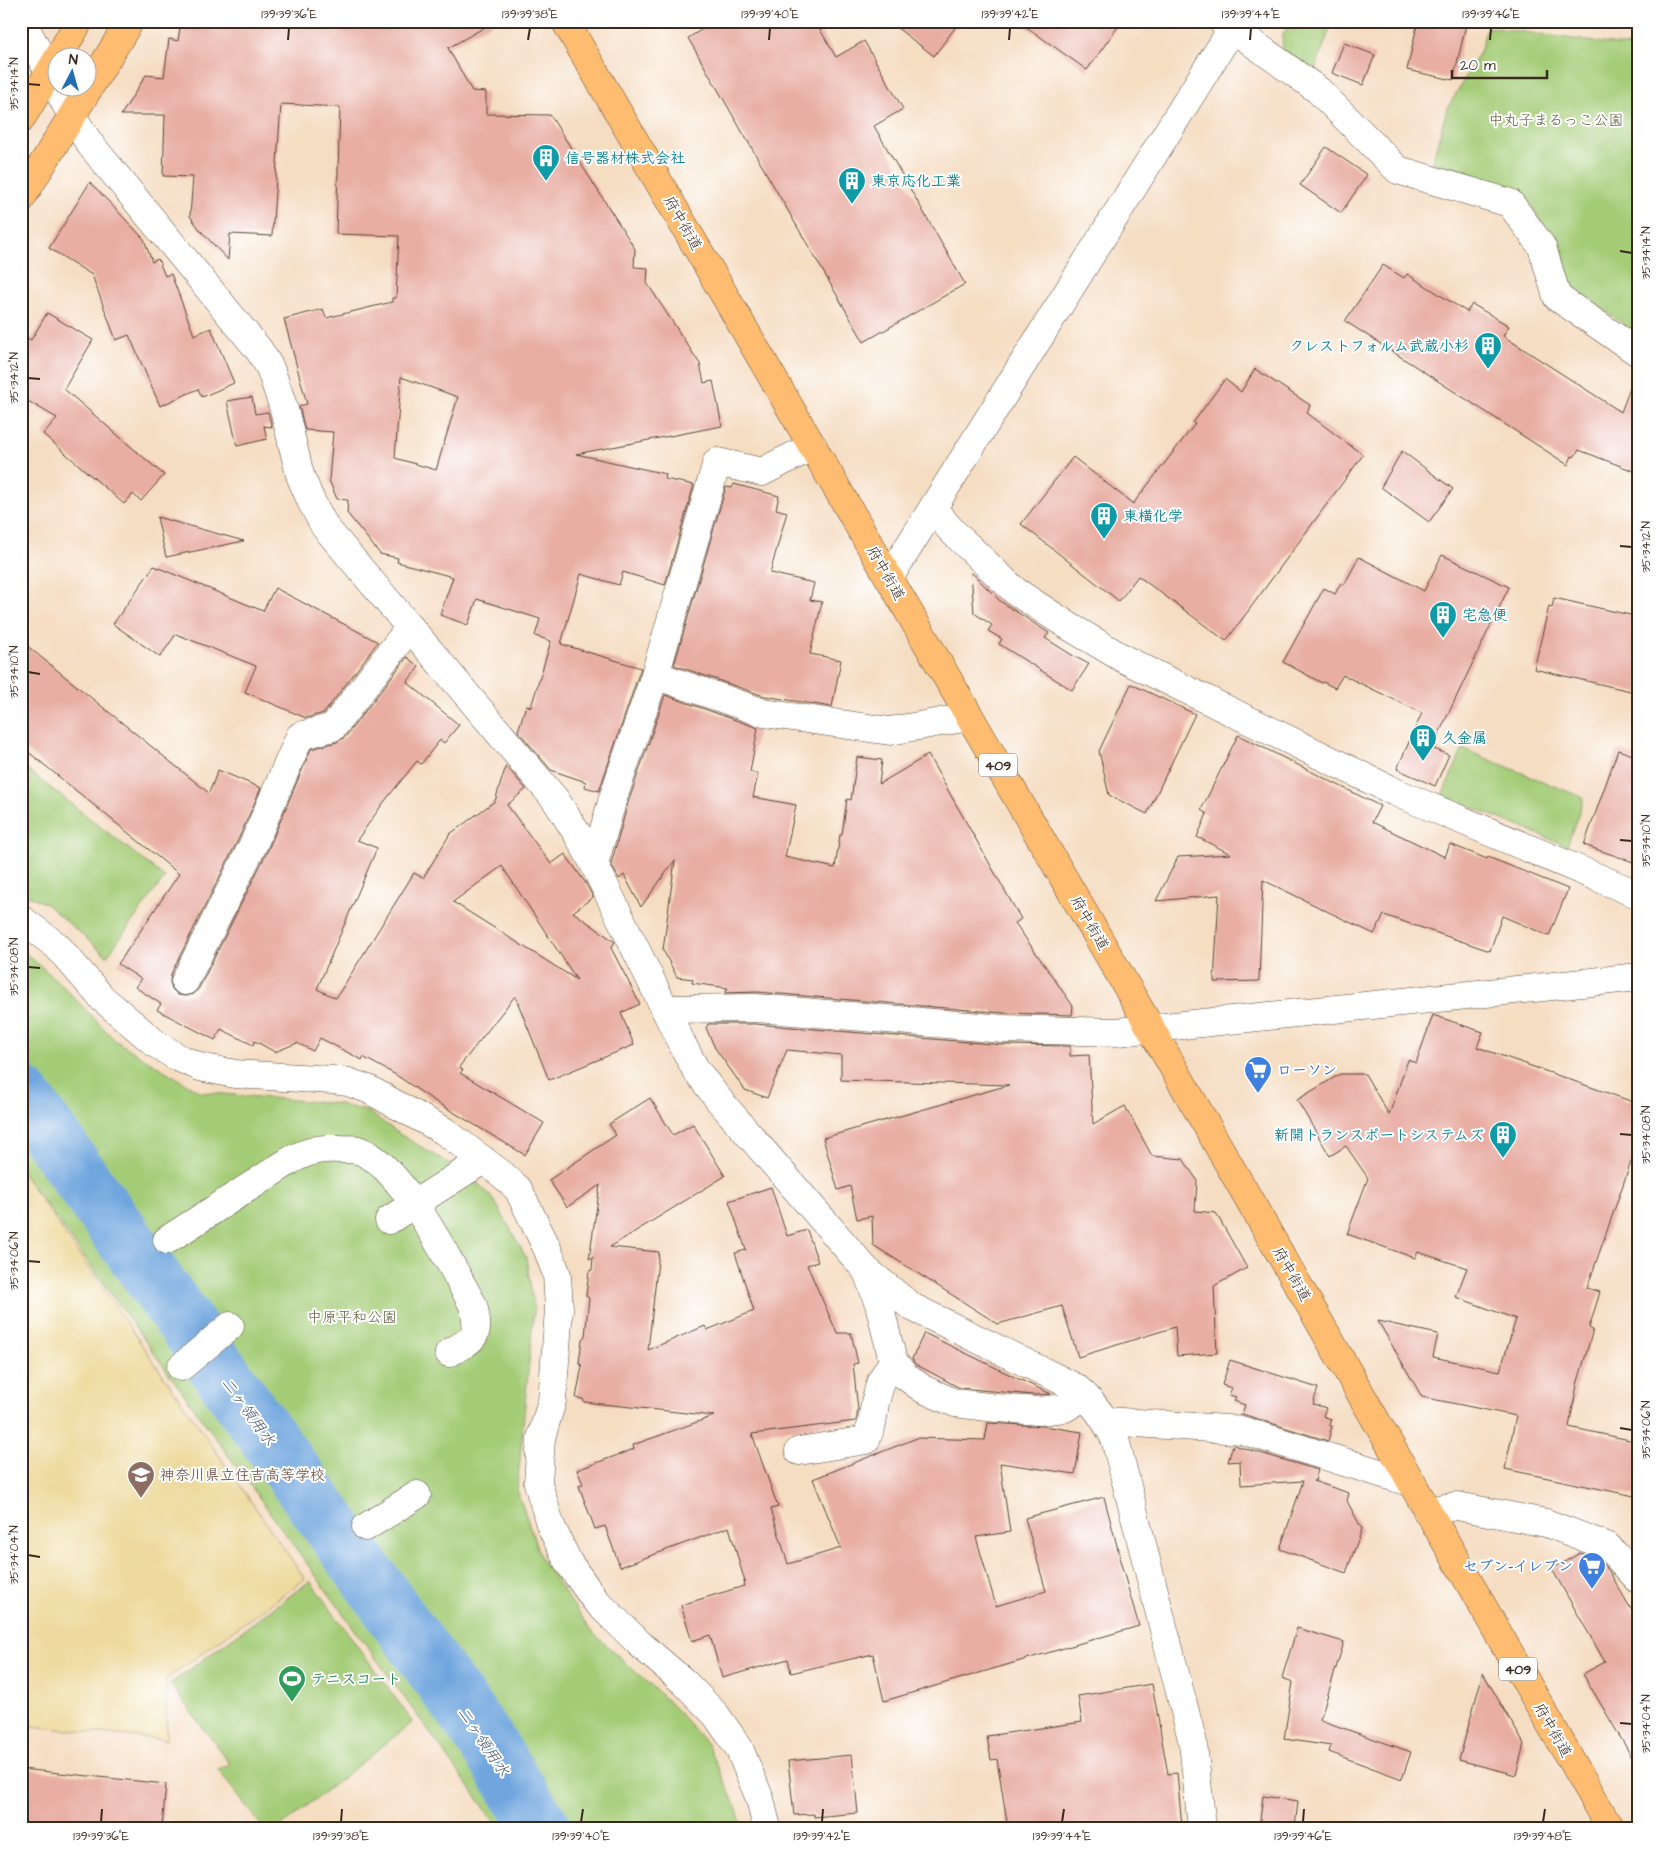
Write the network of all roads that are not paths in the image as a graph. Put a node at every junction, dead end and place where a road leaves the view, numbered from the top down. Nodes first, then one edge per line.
1 (22, 21) edge
2 (80, 21) edge
3 (130, 21) edge
4 (566, 21) edge
5 (1230, 24) edge
6 (64, 48) edge
7 (48, 53) edge
8 (48, 74) edge
9 (66, 98) edge
10 (72, 116) junction
11 (21, 119) edge
12 (21, 199) edge
13 (1639, 353) edge
14 (813, 446) junction
15 (933, 509) junction
16 (890, 578) junction
17 (410, 627) junction
18 (655, 674) junction
19 (969, 717) junction
20 (594, 864) junction
21 (1639, 894) edge
22 (21, 919) edge
23 (1639, 977) edge
24 (185, 981) dead end
25 (666, 1009) junction
26 (1151, 1029) junction
27 (482, 1160) junction
28 (415, 1204) junction
29 (389, 1220) dead end
30 (167, 1240) dead end
31 (866, 1270) junction
32 (230, 1326) dead end
33 (449, 1353) dead end
34 (893, 1361) junction
35 (181, 1367) dead end
36 (1085, 1396) junction
37 (1106, 1421) junction
38 (799, 1451) dead end
39 (1412, 1483) junction
40 (417, 1495) dead end
41 (1427, 1511) junction
42 (366, 1527) dead end
43 (1639, 1580) edge
44 (767, 1828) edge
45 (1202, 1828) edge
46 (1610, 1828) edge

1 - 7 street
2 - 6 main road
3 - 10 main road
4 - 14 main road, 府中街道 / 409
5 - 13 street
5 - 15 street
8 - 11 main road
9 - 10 street
10 - 12 main road
10 - 17 street
14 - 16 main road, 府中街道 / 409
14 - 18 street
15 - 16 street
15 - 21 street
16 - 19 main road, 府中街道 / 409
17 - 20 street
17 - 24 street
18 - 19 street
18 - 20 street
19 - 26 main road, 府中街道 / 409
20 - 25 street
22 - 27 street
23 - 26 street
25 - 26 street
25 - 31 street
26 - 39 main road, 府中街道 / 409
27 - 28 street
27 - 44 street
28 - 29 street
28 - 30 street
28 - 33 street
31 - 34 street
31 - 36 street
32 - 35 street
34 - 36 street
34 - 38 street
36 - 37 street
37 - 39 street
37 - 45 street
39 - 41 main road, 府中街道 / 409
40 - 42 street
41 - 43 street
41 - 46 main road, 府中街道 / 409

